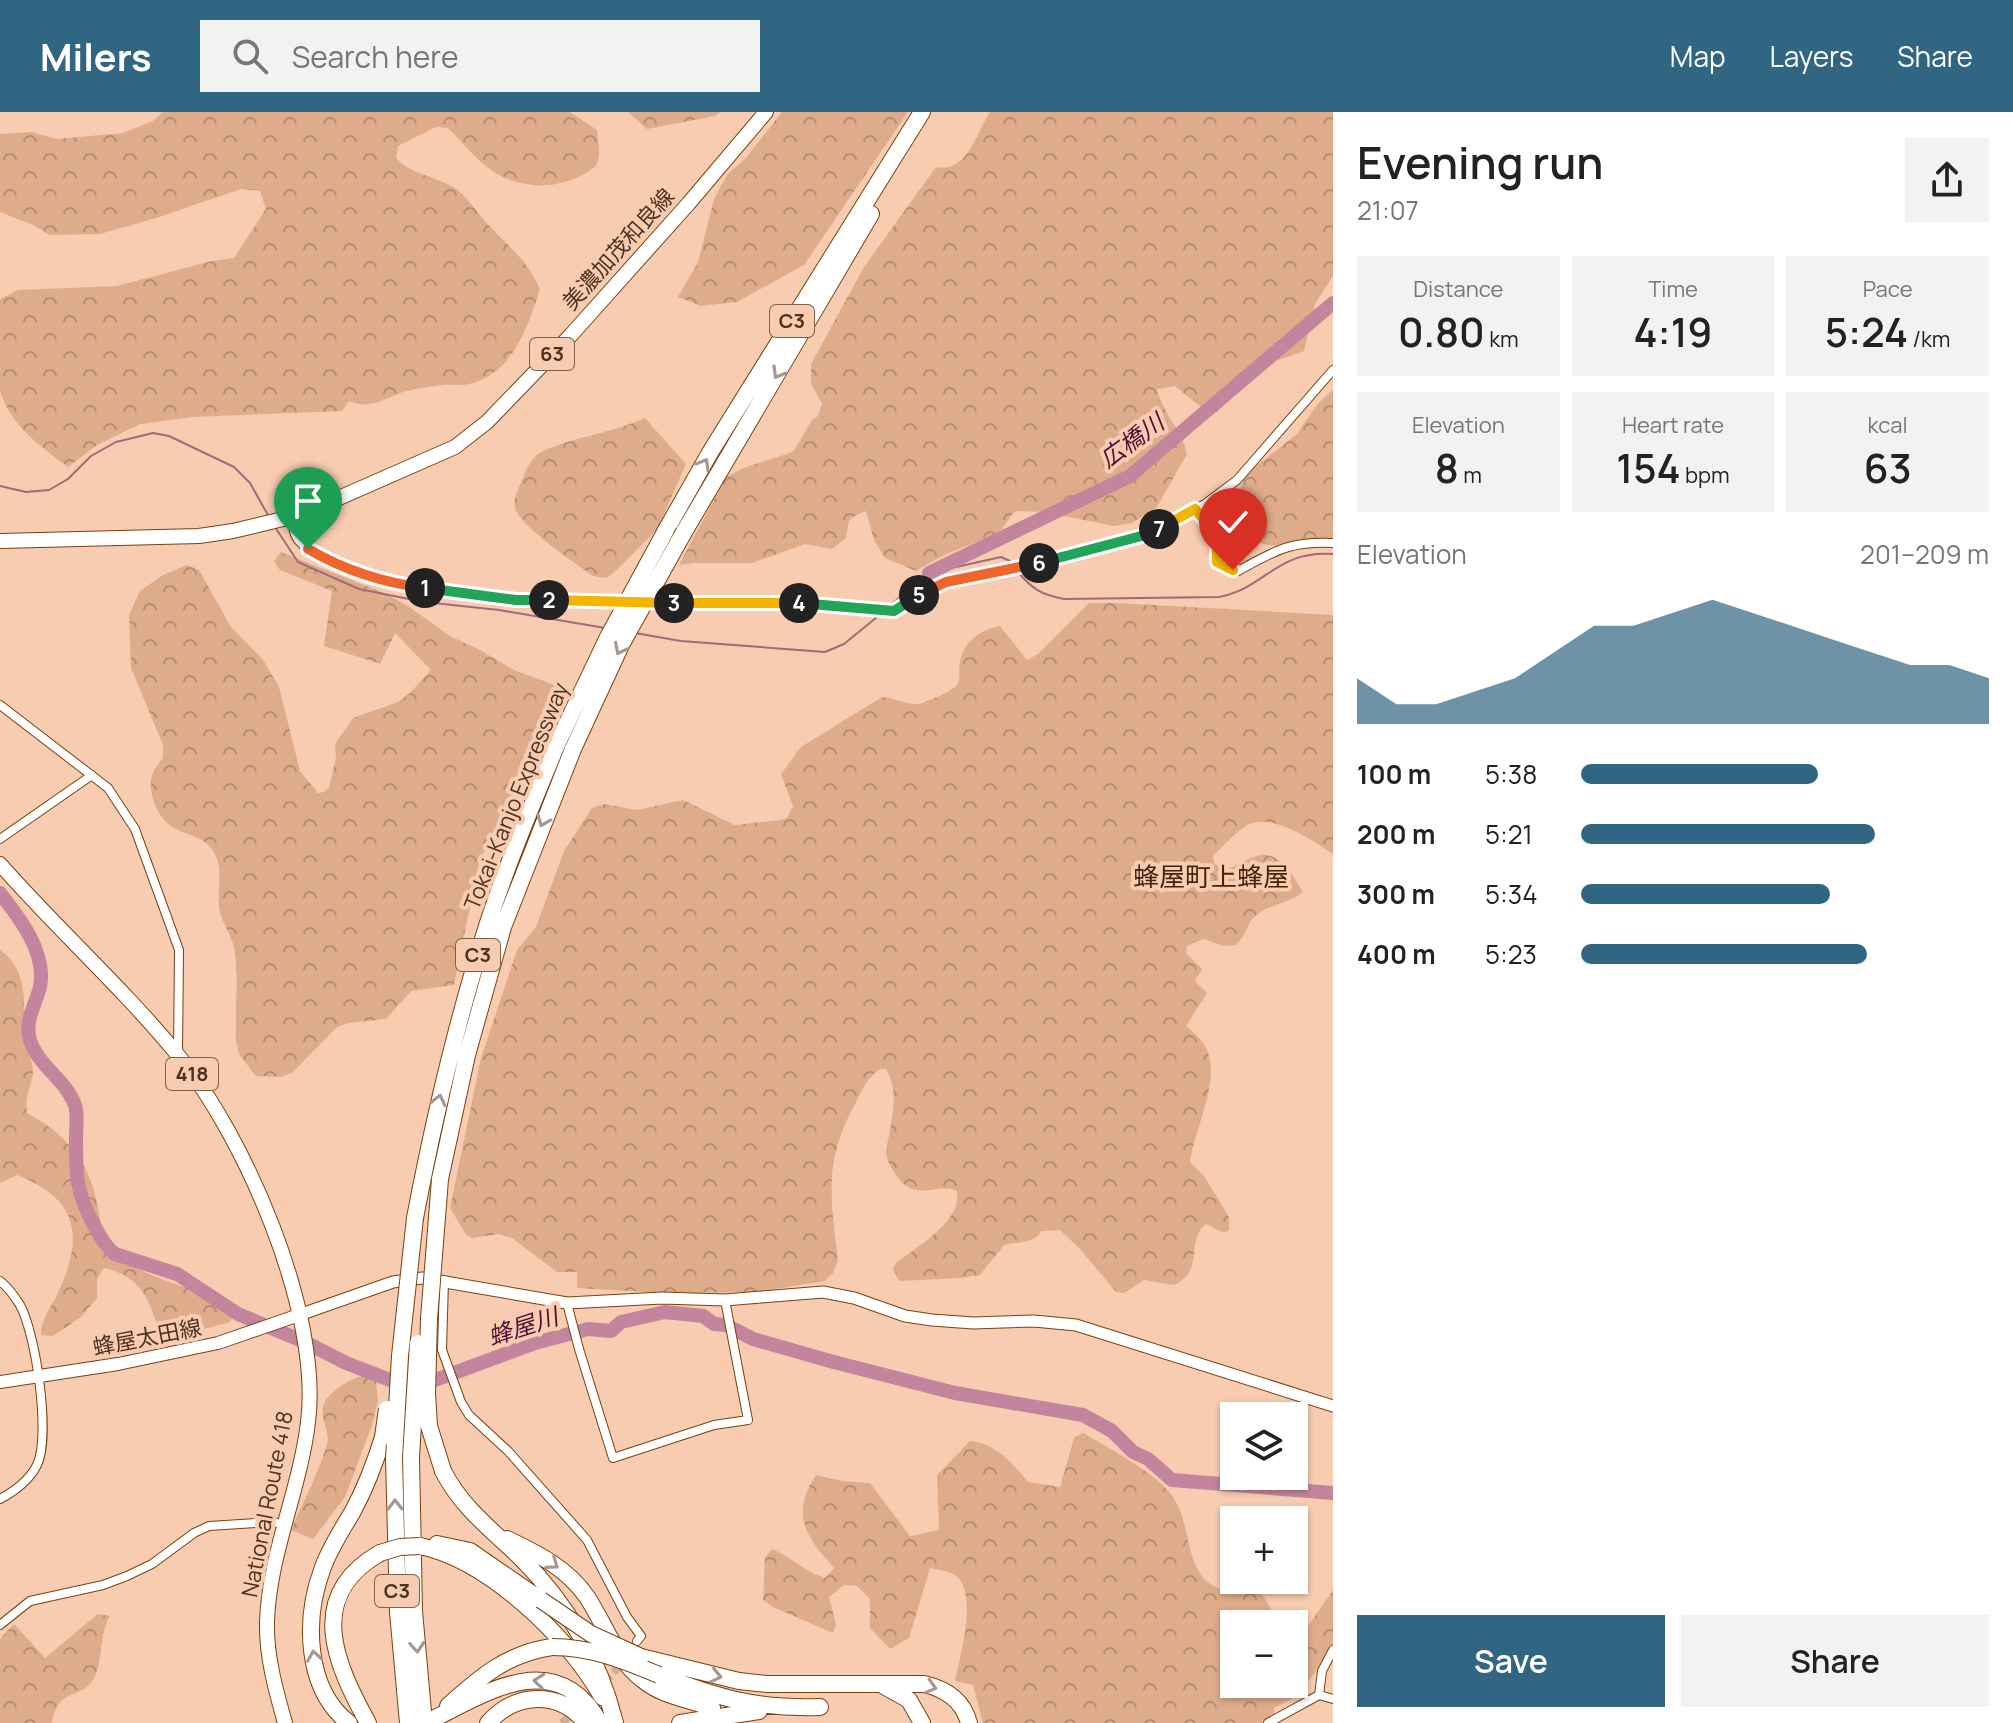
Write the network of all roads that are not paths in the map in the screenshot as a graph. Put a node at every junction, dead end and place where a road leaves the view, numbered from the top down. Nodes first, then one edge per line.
1 (766, 112) edge
2 (922, 112) edge
3 (929, 112) edge
4 (1333, 370) edge
5 (1195, 509) junction
6 (286, 518) junction
7 (0, 541) edge
8 (1333, 543) edge
9 (0, 705) edge
10 (565, 745) junction
11 (92, 775) junction
12 (0, 839) edge
13 (0, 864) edge
14 (178, 1054) junction
15 (431, 1178) junction
16 (415, 1218) junction
17 (444, 1280) junction
18 (0, 1281) edge
19 (725, 1300) junction
20 (567, 1303) junction
21 (299, 1315) junction
22 (37, 1377) junction
23 (0, 1382) edge
24 (1333, 1406) edge
25 (403, 1458) junction
26 (0, 1499) edge
27 (284, 1525) junction
28 (485, 1527) junction
29 (420, 1546) junction
30 (0, 1625) edge
31 (639, 1649) junction
32 (1333, 1650) edge
33 (875, 1684) junction
34 (1319, 1695) junction
35 (1333, 1699) edge
36 (820, 1707) dead end
37 (712, 1708) dead end
38 (784, 1708) junction
39 (427, 1722) edge
40 (285, 1723) edge
41 (349, 1723) edge
42 (368, 1723) edge
43 (408, 1723) edge
44 (488, 1723) edge
45 (586, 1723) edge
46 (600, 1723) edge
47 (614, 1723) edge
48 (680, 1723) edge
49 (922, 1723) edge
50 (969, 1723) edge
51 (1268, 1723) edge

1 - 6 main road, 美濃加茂和良線 / 63
10 -> 2 highway, Tokai-Kanjo Expressway / C3, bridge
3 -> 10 highway, Tokai-Kanjo Expressway / C3, bridge
4 - 5 street
5 - 6 street
5 - 8 street
6 - 7 main road, 美濃加茂和良線 / 63
9 - 11 street
10 - 15 highway, Tokai-Kanjo Expressway / C3
11 - 12 street
11 - 14 street
13 - 14 main road, National Route 418 / 418
14 - 21 main road, National Route 418 / 418
15 - 16 highway, Tokai-Kanjo Expressway / C3
15 - 25 highway, Tokai-Kanjo Expressway / C3, bridge
15 - 28 highway, bridge
16 - 25 highway, Tokai-Kanjo Expressway / C3, bridge
41 -> 16 highway, bridge
17 - 20 street
17 - 21 street
17 - 31 street
18 - 22 street
19 - 20 street
19 - 20 street
19 - 24 street
21 - 22 main road, 蜂屋太田線
21 - 27 main road, National Route 418 / 418
22 - 23 main road, 蜂屋太田線
22 - 26 street
25 -> 39 highway, Tokai-Kanjo Expressway / C3
43 -> 25 highway, Tokai-Kanjo Expressway / C3
27 - 30 street
27 - 40 main road, National Route 418 / 418
28 -> 37 highway
28 - 47 highway
29 - 31 highway, bridge
29 - 42 highway, bridge
29 - 47 highway
31 -> 33 highway
32 - 34 street
33 - 49 highway
33 -> 50 highway
34 - 35 street
34 - 51 street
36 - 38 highway
38 - 39 highway, bridge
38 - 48 highway
46 -> 39 highway
44 - 45 highway

